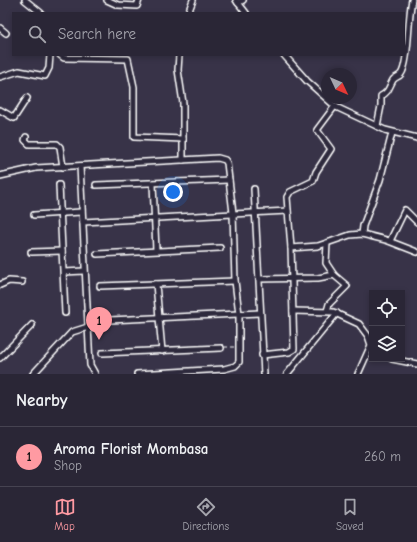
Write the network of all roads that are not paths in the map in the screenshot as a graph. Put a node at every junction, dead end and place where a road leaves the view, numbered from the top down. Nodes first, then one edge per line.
1 (108, 0) edge
2 (139, 0) edge
3 (193, 0) edge
4 (243, 0) edge
5 (412, 0) edge
6 (28, 1) edge
7 (237, 2) edge
8 (40, 12) edge
9 (188, 12) edge
10 (245, 12) edge
11 (0, 28) edge
12 (6, 33) dead end
13 (50, 56) edge
14 (61, 56) edge
15 (179, 56) edge
16 (285, 56) edge
17 (0, 77) edge
18 (27, 98) dead end
19 (335, 106) junction
20 (0, 110) edge
21 (377, 126) junction
22 (392, 133) junction
23 (26, 136) dead end
24 (417, 138) edge
25 (183, 139) junction
26 (184, 160) junction
27 (80, 166) junction
28 (63, 167) junction
29 (0, 176) edge
30 (229, 180) junction
31 (153, 184) junction
32 (59, 185) dead end
33 (96, 185) dead end
34 (254, 189) dead end
35 (288, 211) junction
36 (81, 212) junction
37 (255, 212) junction
38 (233, 213) junction
39 (60, 214) junction
40 (34, 215) dead end
41 (154, 218) junction
42 (83, 222) junction
43 (417, 222) edge
44 (362, 234) junction
45 (390, 242) junction
46 (327, 243) junction
47 (220, 248) dead end
48 (291, 248) junction
49 (156, 250) junction
50 (62, 251) junction
51 (30, 252) dead end
52 (417, 252) edge
53 (97, 254) dead end
54 (84, 271) junction
55 (64, 272) junction
56 (334, 275) junction
57 (291, 279) junction
58 (259, 280) junction
59 (235, 281) junction
60 (22, 282) dead end
61 (156, 284) junction
62 (0, 285) edge
63 (100, 286) dead end
64 (294, 311) junction
65 (327, 311) junction
66 (65, 313) dead end
67 (260, 313) junction
68 (239, 314) junction
69 (337, 314) junction
70 (159, 317) junction
71 (88, 321) junction
72 (32, 325) dead end
73 (88, 327) junction
74 (369, 340) edge
75 (221, 348) road end
76 (162, 350) junction
77 (369, 351) edge
78 (102, 353) dead end
79 (262, 355) junction
80 (0, 358) edge
81 (405, 362) edge
82 (417, 364) edge
83 (160, 373) edge
84 (33, 374) edge
85 (95, 374) edge
86 (136, 374) edge
87 (264, 374) edge
88 (287, 374) edge
89 (358, 374) edge

1 - 2 street
3 - 9 street
4 - 7 street
5 - 21 street
6 - 8 street
7 - 10 street
11 - 12 street
13 - 17 street
14 - 25 street
15 - 25 street
16 - 19 street
18 - 20 street
19 - 21 street
19 - 35 street
21 - 22 street
22 - 24 street
22 - 44 street
23 - 28 street
25 - 26 street
26 - 27 street
26 - 30 street
27 - 28 street
27 - 36 street
28 - 29 street
30 - 31 street
30 - 38 street
31 - 33 street
31 - 41 street
32 - 39 street
34 - 37 street
35 - 37 street
35 - 48 street
36 - 39 street
36 - 42 street
37 - 38 street
37 - 58 street
38 - 41 street
38 - 59 street
39 - 40 street
39 - 50 street
41 - 42 street
41 - 49 street
42 - 54 street
43 - 45 street
44 - 45 street
44 - 46 street
45 - 52 street
46 - 48 street
46 - 56 street
47 - 49 street
48 - 57 street
49 - 53 street
50 - 51 street
50 - 55 street
54 - 55 street
54 - 71 street
55 - 66 street
56 - 57 street
56 - 65 street
57 - 58 street
57 - 64 street
58 - 67 street
59 - 61 street
59 - 68 street
60 - 62 street
61 - 63 street
61 - 70 street
64 - 65 street
64 - 79 street
65 - 69 street
67 - 68 street
67 - 79 street
68 - 70 street
68 - 83 street
69 - 74 street
69 - 88 street
70 - 71 street
70 - 76 street
71 - 73 street
72 - 80 street
73 - 84 street
73 - 85 street
75 - 76 street
76 - 78 street
77 - 89 street
79 - 87 street
81 - 82 street
83 - 86 street

